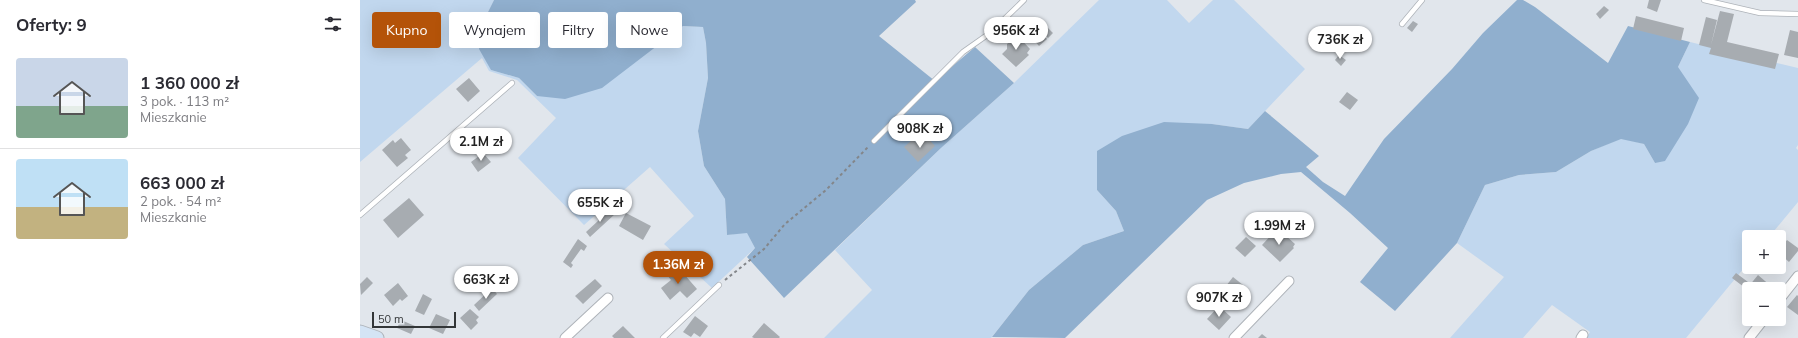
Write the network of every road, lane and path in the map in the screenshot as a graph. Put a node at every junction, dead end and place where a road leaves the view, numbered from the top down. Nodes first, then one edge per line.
1 (1024, 0) edge
2 (1422, 0) edge
3 (1704, 0) edge
4 (1798, 14) edge
5 (1402, 24) dead end
6 (512, 83) dead end
7 (874, 141) joint
8 (360, 215) edge
9 (1798, 276) edge
10 (1289, 281) dead end
11 (718, 285) joint
12 (1786, 291) edge
13 (608, 298) dead end
14 (1758, 326) edge
15 (360, 332) edge
16 (377, 338) edge
17 (565, 338) edge
18 (663, 338) edge
19 (1234, 338) edge
20 (1749, 338) edge

1 - 7 lane
2 - 5 lane
3 - 4 lane
6 - 8 lane
7 - 11 path
9 - 12 street
10 - 19 street
11 - 18 lane
13 - 17 street
14 - 20 street
15 - 16 street

